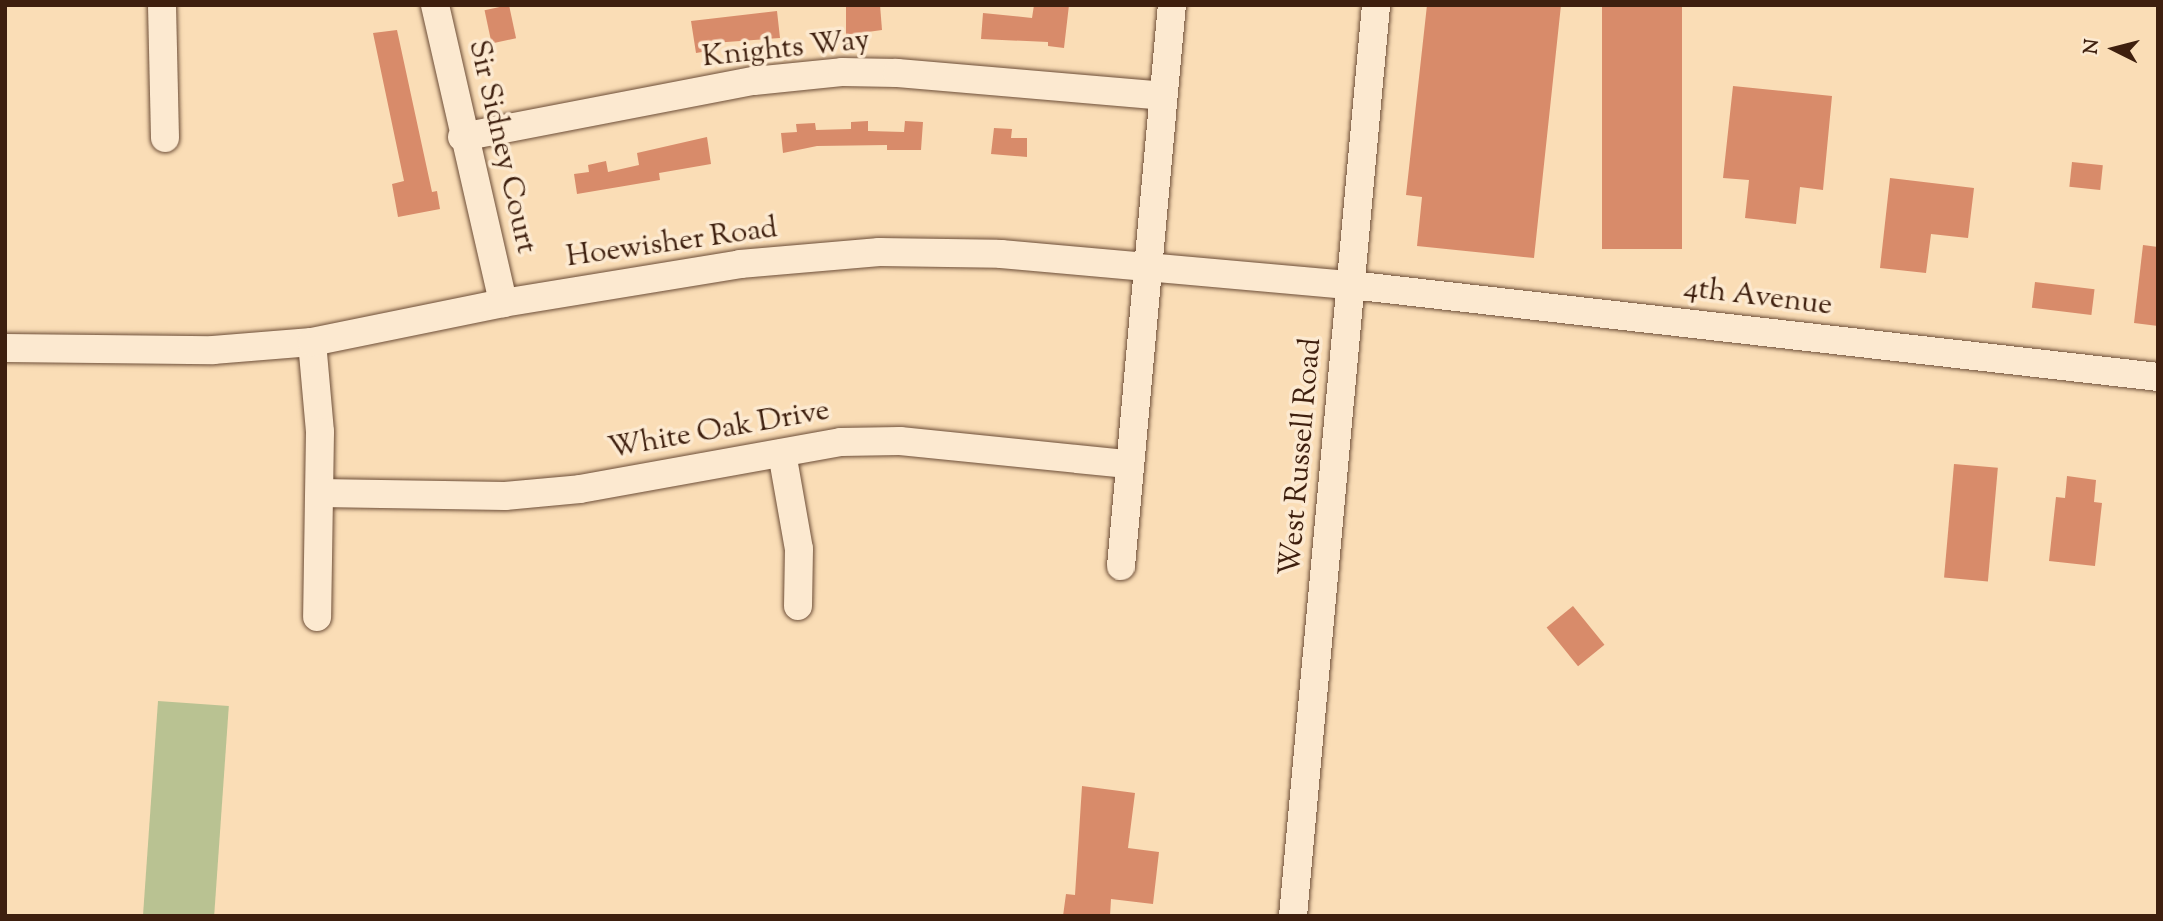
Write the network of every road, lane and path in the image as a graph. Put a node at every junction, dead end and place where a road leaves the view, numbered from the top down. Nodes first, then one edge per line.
1 (162, 5) edge
2 (435, 5) edge
3 (1172, 5) edge
4 (1376, 5) edge
5 (1163, 96) junction
6 (462, 137) junction
7 (165, 138) dead end
8 (1148, 267) junction
9 (1351, 285) junction
10 (503, 303) junction
11 (312, 342) junction
12 (5, 348) edge
13 (2158, 377) edge
14 (782, 453) junction
15 (1128, 464) junction
16 (320, 493) junction
17 (1121, 566) dead end
18 (798, 606) dead end
19 (317, 617) dead end
20 (1293, 916) edge

1 - 7 street
2 - 6 street, Sir Sidney Court
3 - 5 street
4 - 9 street, West Russell Road
5 - 6 street, Knights Way
5 - 8 street
6 - 10 street, Sir Sidney Court
8 - 9 street, Hoewisher Road
8 - 10 street, Hoewisher Road
8 - 15 street
9 - 13 street, 4th Avenue
9 - 20 street, West Russell Road
10 - 11 street, Hoewisher Road
11 - 12 street, Hoewisher Road
11 - 16 street
14 - 15 street, White Oak Drive
14 - 16 street, White Oak Drive
14 - 18 street
15 - 17 street
16 - 19 street

